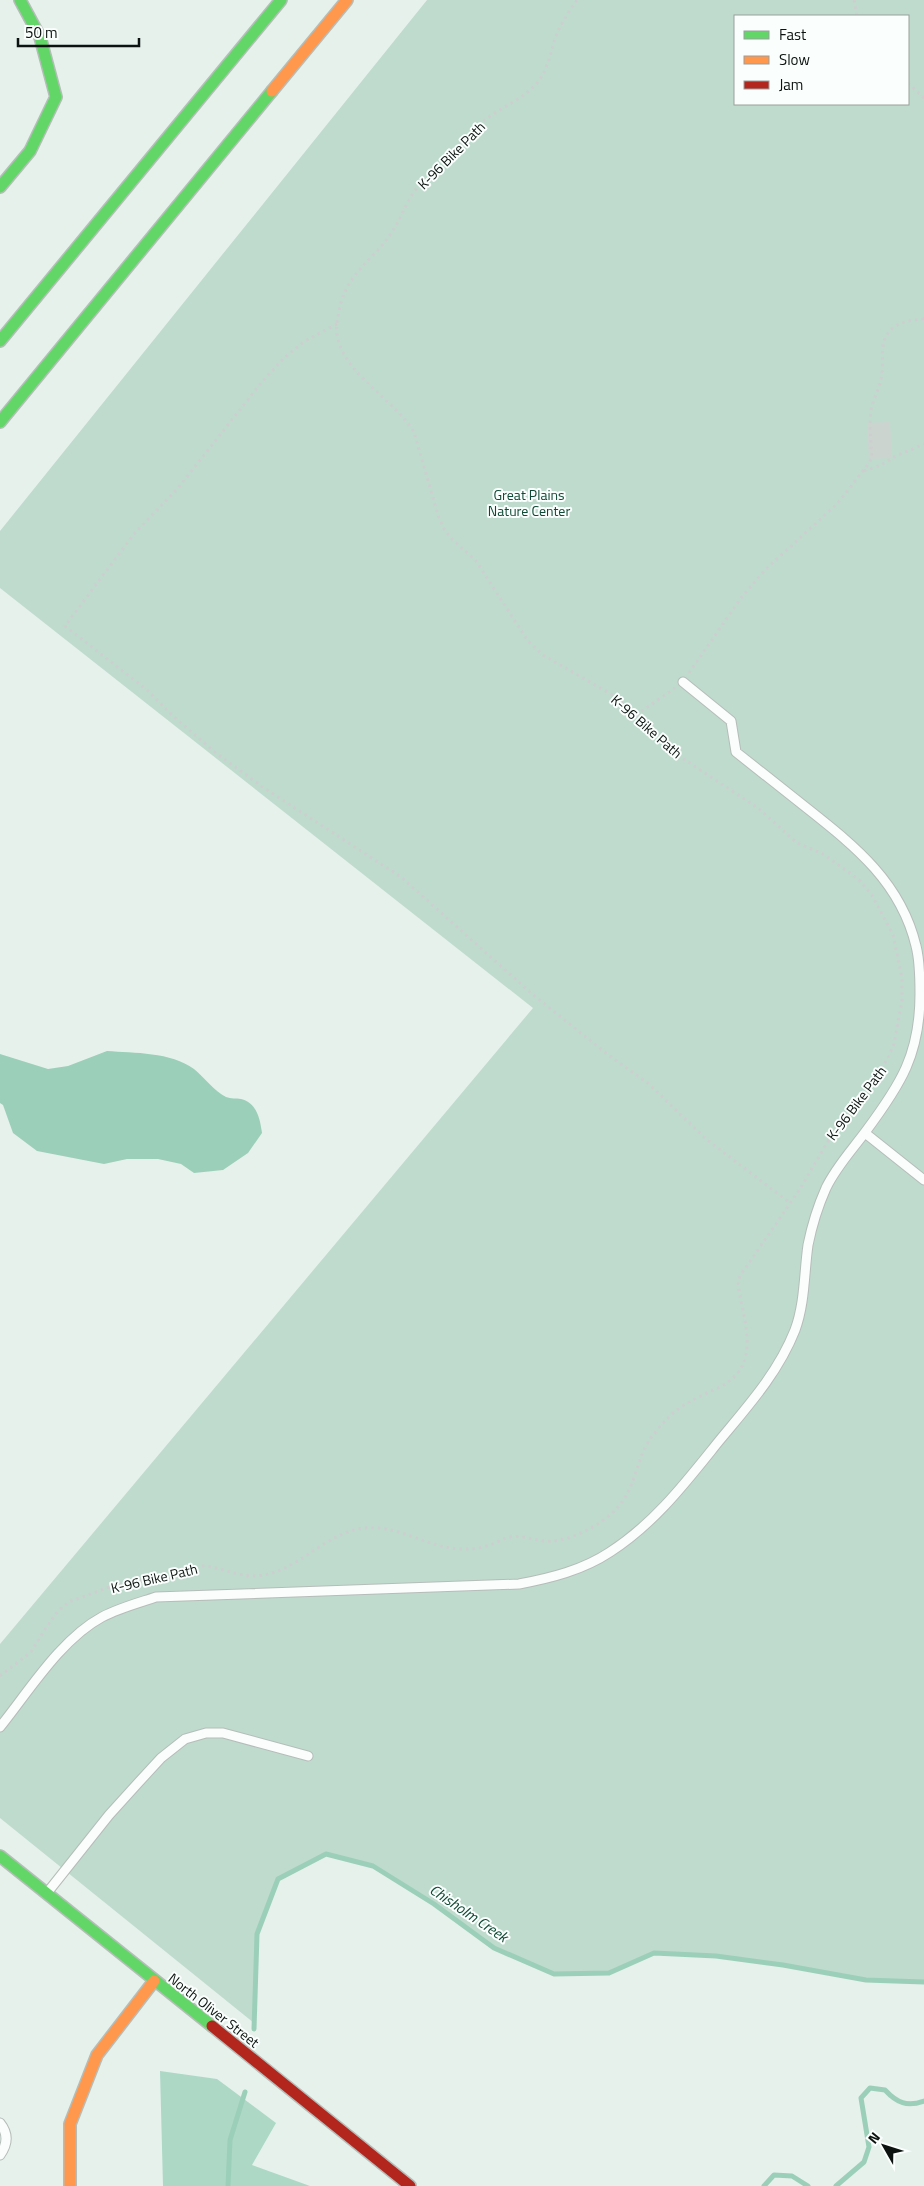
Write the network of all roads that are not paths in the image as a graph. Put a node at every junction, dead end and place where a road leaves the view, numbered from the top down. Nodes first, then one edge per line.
1 (20, 0) edge
2 (281, 0) edge
3 (347, 0) edge
4 (0, 187) edge
5 (0, 341) edge
6 (0, 422) edge
7 (684, 682) road end
8 (865, 1133) junction
9 (924, 1180) edge
10 (0, 1726) edge
11 (308, 1756) dead end
12 (0, 1856) edge
13 (47, 1894) junction
14 (154, 1981) junction
15 (0, 2123) edge
16 (0, 2155) edge
17 (70, 2186) edge
18 (410, 2186) edge

1 - 4 main road
2 - 5 main road
3 - 6 main road
7 - 8 lane
8 - 9 lane
8 - 10 lane
11 - 13 lane
12 - 13 main road, North Oliver Street
13 - 14 main road, North Oliver Street
14 - 17 main road
14 - 18 main road, North Oliver Street
15 - 16 lane

